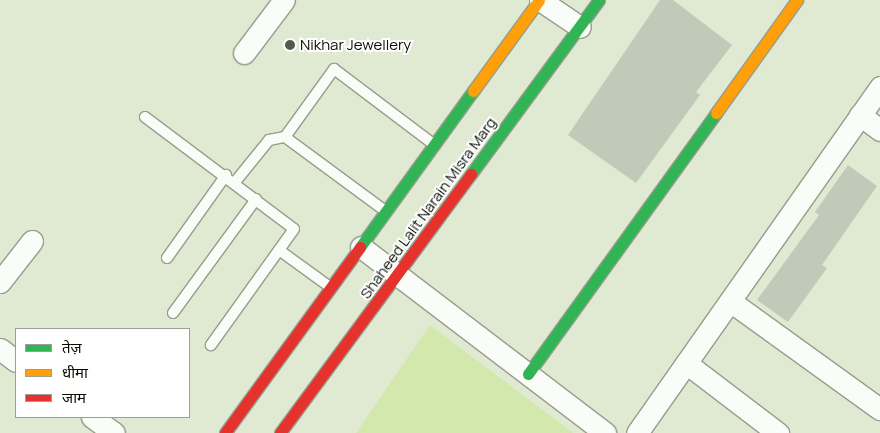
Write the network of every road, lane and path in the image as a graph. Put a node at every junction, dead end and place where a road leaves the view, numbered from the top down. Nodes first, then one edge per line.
1 (284, 0) edge
2 (540, 0) edge
3 (600, 0) edge
4 (797, 0) edge
5 (580, 27) junction
6 (244, 53) dead end
7 (880, 87) edge
8 (860, 115) junction
9 (145, 116) dead end
10 (880, 130) edge
11 (286, 137) junction
12 (434, 145) junction
13 (226, 175) junction
14 (234, 182) junction
15 (256, 199) junction
16 (386, 211) junction
17 (32, 241) dead end
18 (361, 247) junction
19 (279, 250) junction
20 (167, 258) dead end
21 (397, 275) junction
22 (0, 282) edge
23 (331, 288) junction
24 (730, 301) junction
25 (173, 313) dead end
26 (211, 345) dead end
27 (0, 350) edge
28 (15, 360) edge
29 (686, 363) junction
30 (528, 374) junction
31 (880, 409) edge
32 (93, 418) edge
33 (114, 433) edge
34 (225, 433) edge
35 (280, 433) edge
36 (605, 433) edge
37 (637, 433) edge
38 (778, 433) edge

1 - 6 street
2 - 5 street
2 - 12 street
3 - 5 street, Shaheed Lalit Narain Misra Marg
4 - 30 street
5 - 21 street, Shaheed Lalit Narain Misra Marg
7 - 8 street
8 - 10 street
8 - 24 street
9 - 13 lane
11 - 12 lane
11 - 14 lane
11 - 16 lane
12 - 16 street
13 - 14 lane
13 - 20 lane
14 - 15 lane
15 - 19 lane
15 - 25 lane
16 - 18 street
17 - 22 street
18 - 21 street
18 - 23 street
19 - 23 lane
19 - 26 lane
21 - 30 street
21 - 35 street, Shaheed Lalit Narain Misra Marg
23 - 34 street
24 - 29 street
24 - 31 street
27 - 28 street
29 - 37 street
29 - 38 street
30 - 36 street
32 - 33 street

